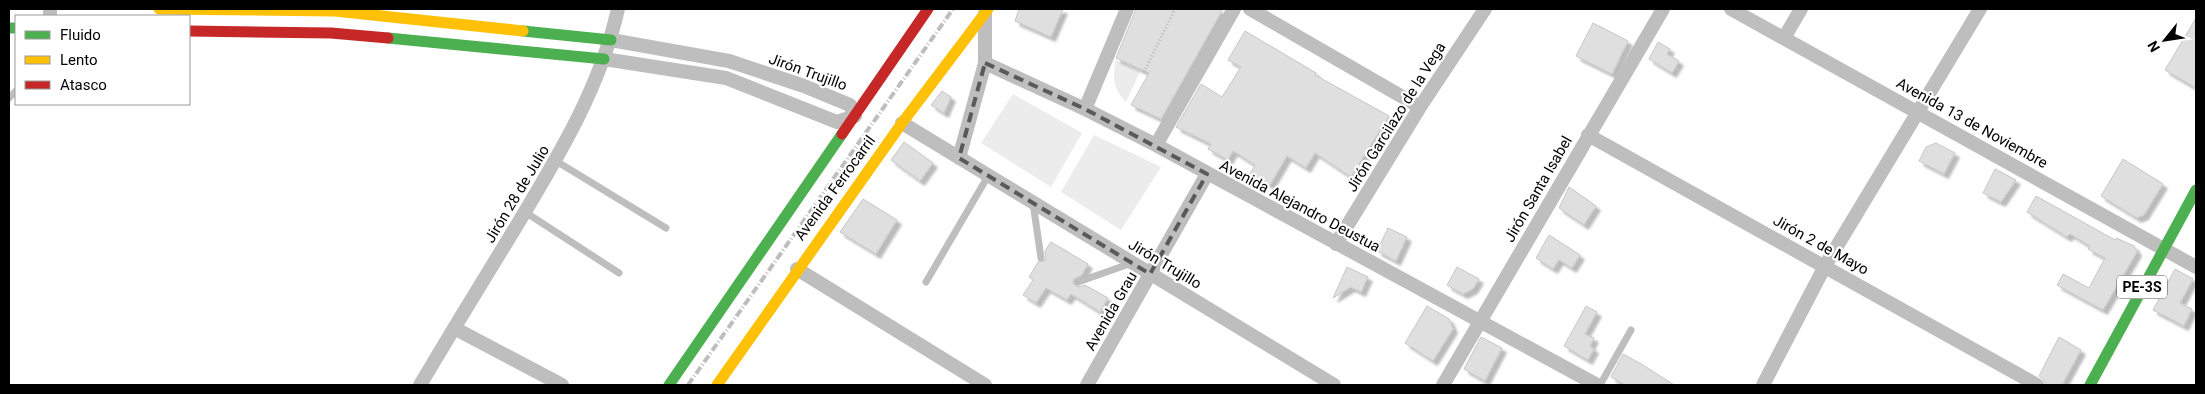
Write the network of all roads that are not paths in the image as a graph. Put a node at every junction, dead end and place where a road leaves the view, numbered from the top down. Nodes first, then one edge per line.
1 (159, 9) edge
2 (618, 9) edge
3 (928, 9) edge
4 (1127, 9) edge
5 (1234, 9) edge
6 (1250, 9) edge
7 (1485, 9) edge
8 (1663, 9) edge
9 (1731, 9) edge
10 (1801, 9) edge
11 (1980, 9) edge
12 (335, 10) edge
13 (985, 10) edge
14 (190, 31) edge
15 (331, 33) junction
16 (1784, 38) junction
17 (611, 40) junction
18 (604, 59) junction
19 (985, 63) junction
20 (865, 100) joint
21 (1420, 107) junction
22 (1085, 109) junction
23 (852, 110) junction
24 (1917, 111) junction
25 (902, 123) junction
26 (839, 128) junction
27 (1588, 134) junction
28 (1156, 145) junction
29 (959, 158) junction
30 (556, 161) junction
31 (1207, 174) junction
32 (988, 176) junction
33 (2196, 190) edge
34 (1033, 203) junction
35 (525, 212) junction
36 (666, 228) dead end
37 (1336, 244) junction
38 (2163, 248) junction
39 (1041, 258) dead end
40 (1132, 263) junction
41 (1825, 266) junction
42 (2196, 267) edge
43 (797, 269) junction
44 (619, 272) dead end
45 (1150, 274) junction
46 (926, 282) dead end
47 (1078, 282) dead end
48 (1480, 322) junction
49 (454, 328) junction
50 (1631, 330) dead end
51 (420, 385) edge
52 (562, 385) edge
53 (669, 385) edge
54 (716, 385) edge
55 (985, 385) edge
56 (1087, 385) edge
57 (1334, 385) edge
58 (1443, 385) edge
59 (1599, 385) edge
60 (1763, 385) edge
61 (2037, 385) edge
62 (2090, 385) edge

1 - 12 main road, Jirón Trujillo
2 - 17 street, Jirón 28 de Julio
3 - 20 main road
4 - 22 street
5 - 28 street
6 - 21 street
7 - 21 street, Jirón Garcilazo de la Vega
8 - 27 street, Jirón Santa Isabel
9 - 16 street, Avenida 13 de Noviembre
10 - 16 street
11 - 24 street
12 - 15 street
12 - 17 main road, Jirón Trujillo
13 - 19 street, Avenida Ferrocarril
13 - 25 main road, Avenida Ferrocarril
14 - 15 main road
15 - 18 main road
16 - 24 street, Avenida 13 de Noviembre
17 - 18 street, Jirón 28 de Julio
17 - 23 street, Jirón Trujillo
18 - 26 street
18 - 30 street, Jirón 28 de Julio
19 - 22 street, Avenida Alejandro Deustua
19 - 29 street, Avenida Ferrocarril
20 - 23 street
21 - 37 street, Jirón Garcilazo de la Vega
22 - 28 street, Avenida Alejandro Deustua
23 - 26 street
24 - 38 street, Avenida 13 de Noviembre
24 - 41 street
25 - 29 street, Jirón Trujillo
25 - 43 main road, Avenida Ferrocarril
26 - 53 main road, Avenida Ferrocarril
27 - 41 street, Jirón 2 de Mayo
27 - 48 street, Jirón Santa Isabel
28 - 31 street, Avenida Alejandro Deustua
29 - 32 street, Jirón Trujillo
30 - 35 street, Jirón 28 de Julio
30 - 36 lane
31 - 37 street, Avenida Alejandro Deustua
31 - 45 street, Avenida Grau
32 - 34 street, Jirón Trujillo
32 - 46 lane
33 - 38 main road, PE-3S
34 - 39 lane
34 - 40 street, Jirón Trujillo
35 - 44 lane
35 - 49 street, Jirón 28 de Julio
37 - 48 street, Avenida Alejandro Deustua
38 - 42 street, Avenida 13 de Noviembre
38 - 62 main road, PE-3S
40 - 45 street, Jirón Trujillo
40 - 47 lane
41 - 60 street
41 - 61 street, Jirón 2 de Mayo
43 - 54 main road, Avenida Ferrocarril
43 - 55 street
45 - 56 street, Avenida Grau
45 - 57 street, Jirón Trujillo
48 - 58 street, Jirón Santa Isabel
48 - 59 street, Avenida Alejandro Deustua
49 - 51 street, Jirón 28 de Julio
49 - 52 street
50 - 59 lane

